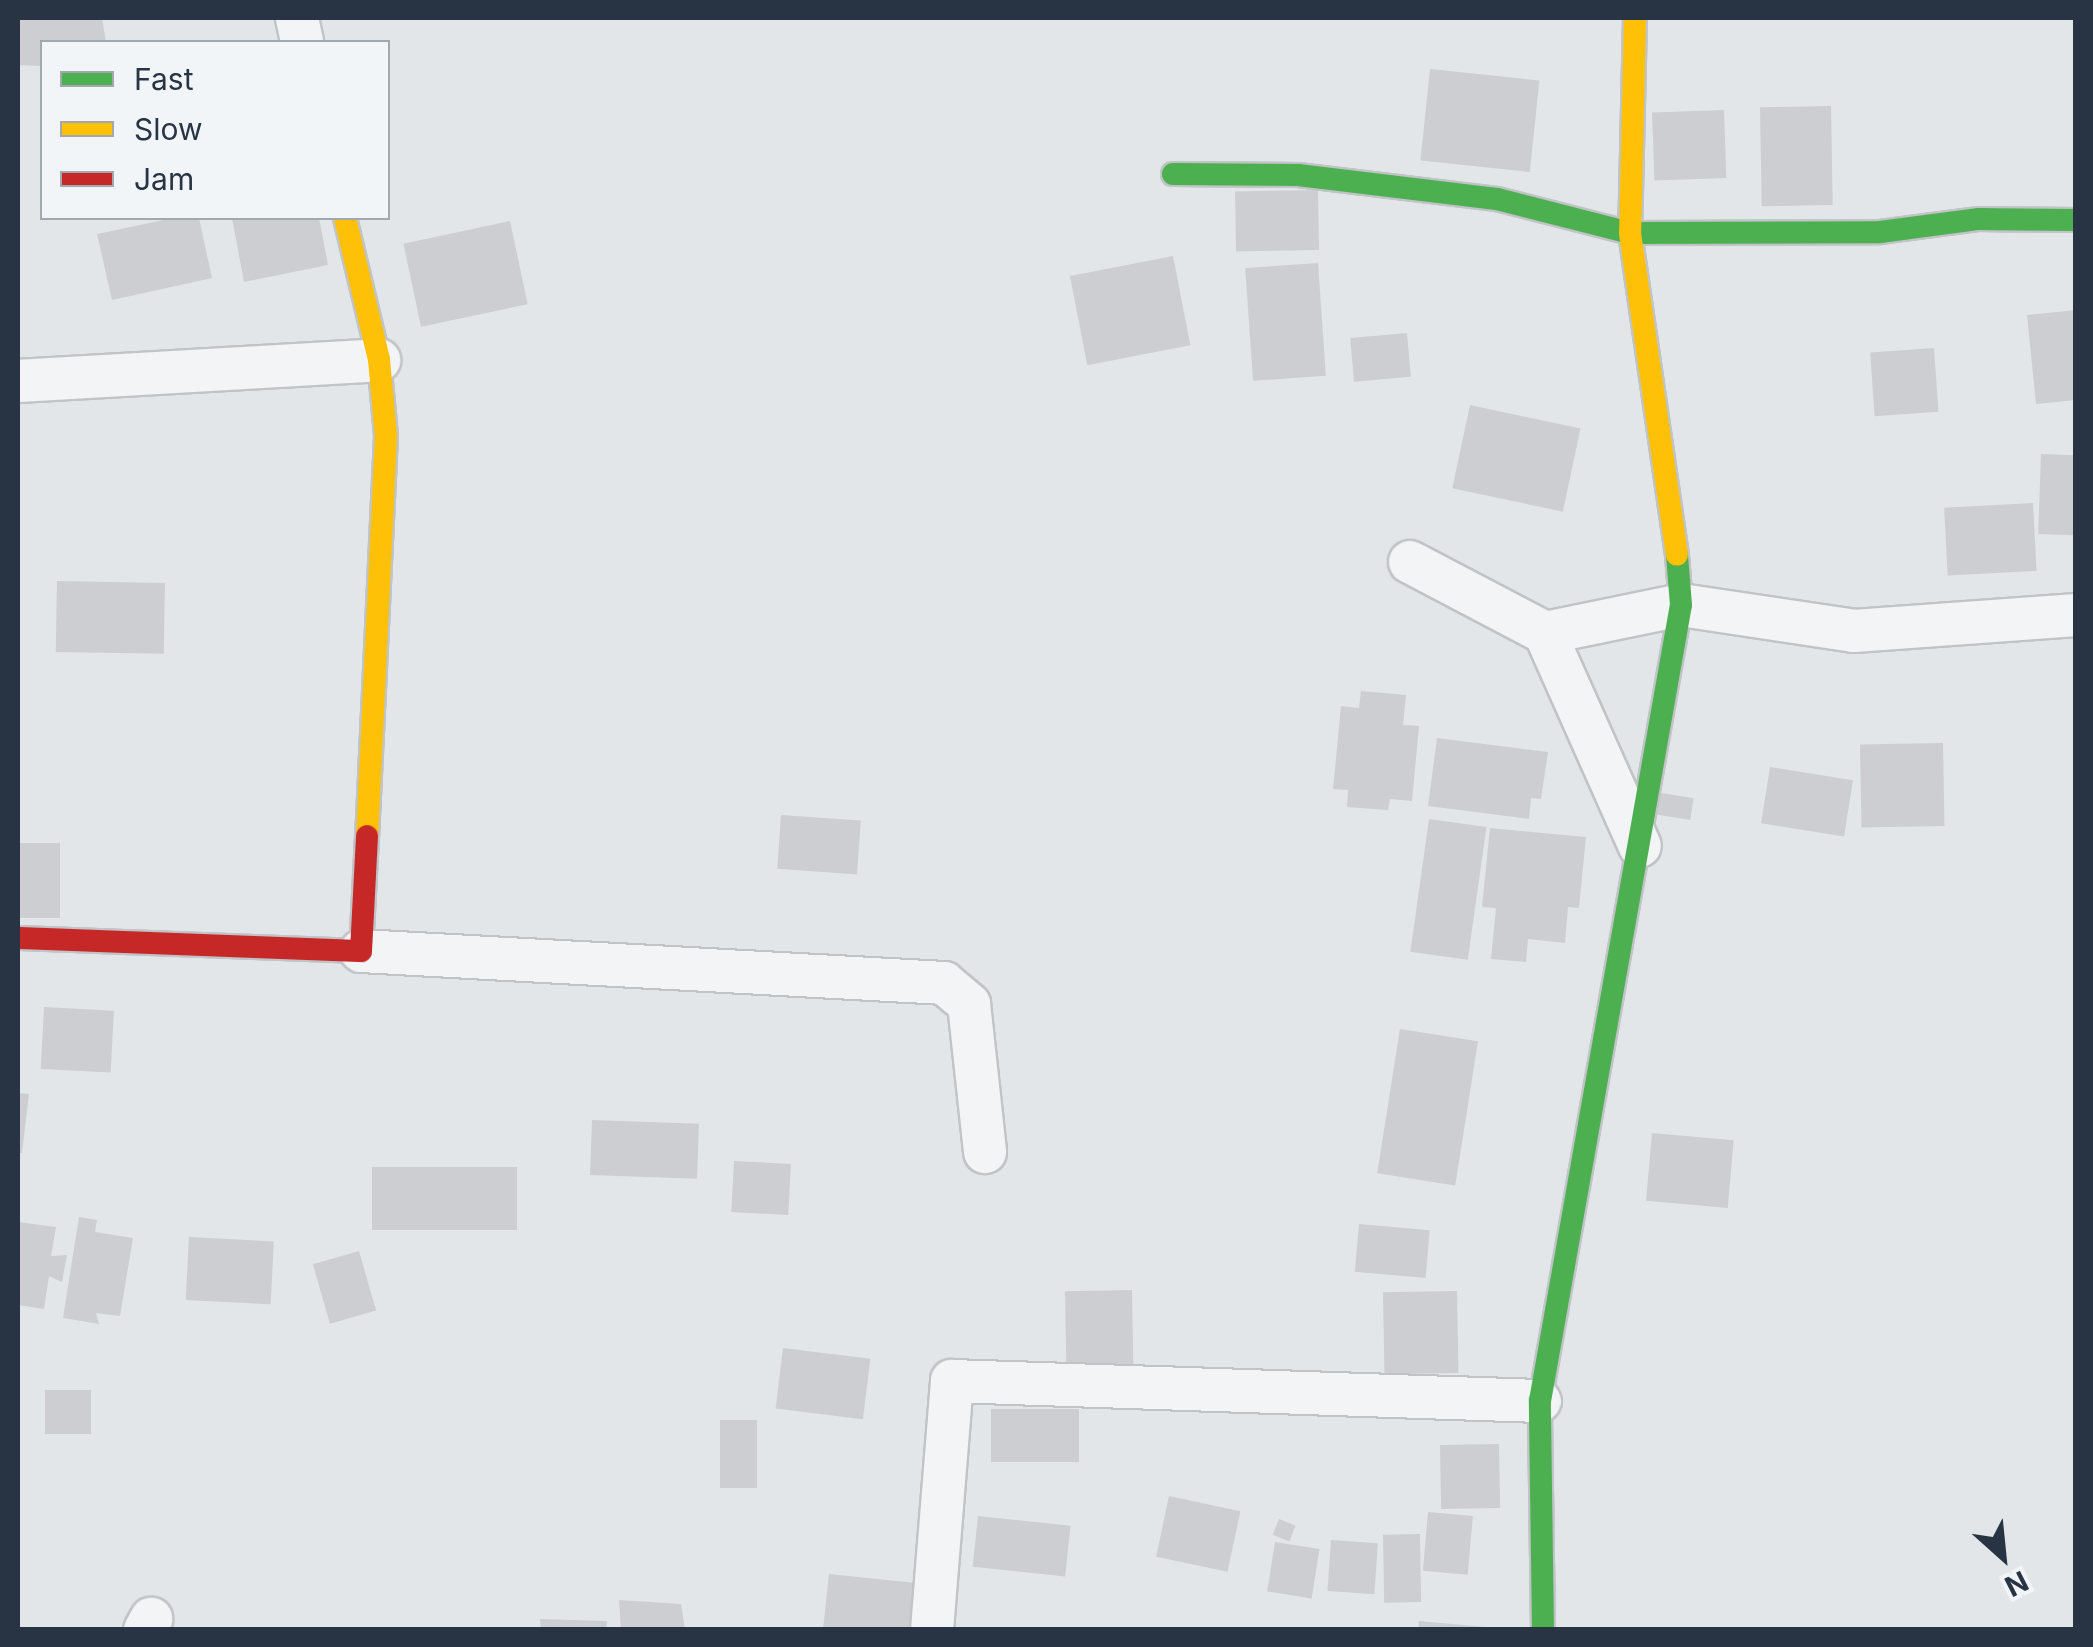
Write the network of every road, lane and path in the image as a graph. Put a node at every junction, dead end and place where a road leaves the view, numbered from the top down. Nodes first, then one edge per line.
1 (1634, 18) edge
2 (1173, 174) dead end
3 (345, 220) edge
4 (2076, 220) edge
5 (1630, 233) junction
6 (379, 360) junction
7 (18, 380) edge
8 (1410, 562) dead end
9 (1681, 604) junction
10 (2076, 615) edge
11 (1545, 633) junction
12 (1640, 846) junction
13 (18, 938) edge
14 (361, 952) junction
15 (985, 1152) dead end
16 (1540, 1401) junction
17 (932, 1630) edge
18 (1543, 1630) edge

1 - 5 street
2 - 5 street
3 - 6 street
4 - 5 street
5 - 9 street
6 - 7 street
6 - 14 street
8 - 11 street
9 - 10 street
9 - 11 street
9 - 12 street
11 - 12 street
12 - 16 street
13 - 14 street
14 - 15 street
16 - 17 street
16 - 18 street

